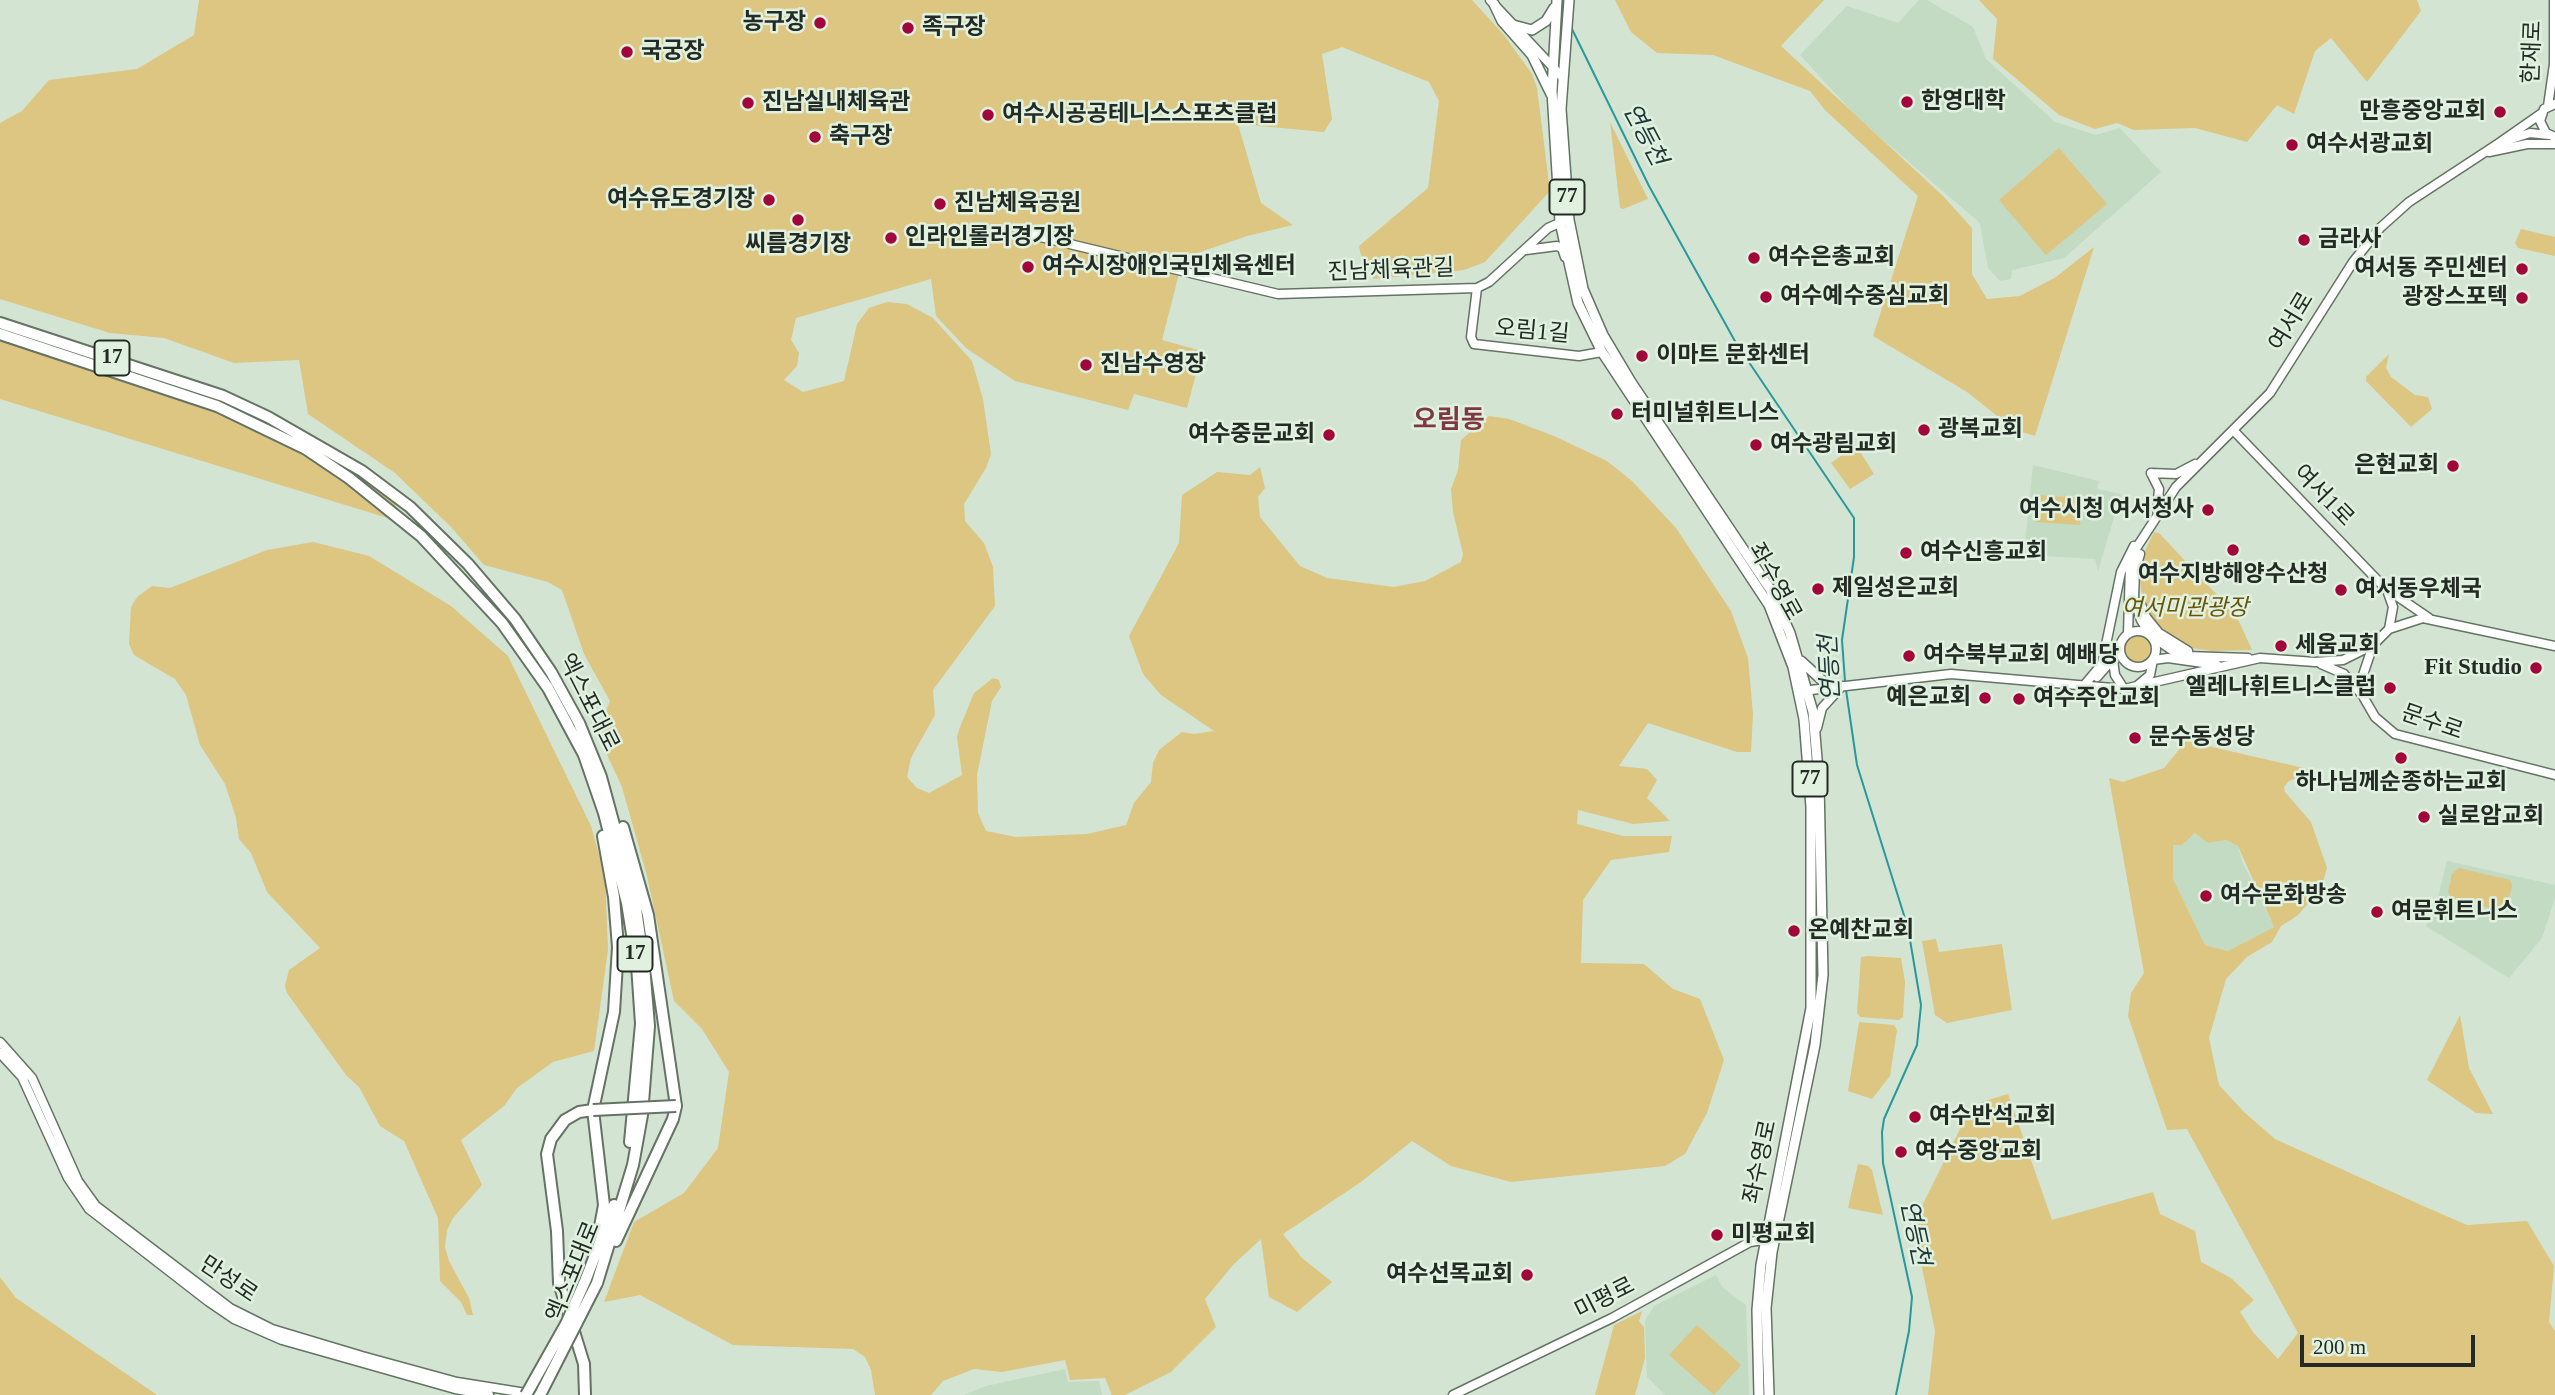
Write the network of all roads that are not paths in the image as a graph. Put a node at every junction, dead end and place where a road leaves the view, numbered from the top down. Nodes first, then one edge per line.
1 (1569, 0) edge
2 (2554, 0) edge
3 (1558, 1) edge
4 (1492, 2) edge
5 (1513, 24) junction
6 (1567, 27) junction
7 (1553, 69) junction
8 (1563, 78) junction
9 (1553, 100) junction
10 (2548, 108) edge
11 (2552, 136) edge
12 (2499, 143) junction
13 (2555, 144) edge
14 (2483, 153) junction
15 (1565, 221) junction
16 (1028, 234) dead end
17 (1526, 250) junction
18 (1573, 287) junction
19 (1477, 288) junction
20 (0, 323) edge
21 (0, 334) edge
22 (1602, 352) junction
23 (1628, 384) junction
24 (220, 401) junction
25 (2233, 430) junction
26 (2204, 460) junction
27 (2155, 519) junction
28 (2149, 528) junction
29 (2134, 582) junction
30 (2385, 588) junction
31 (2428, 618) junction
32 (2389, 629) junction
33 (2128, 634) junction
34 (2150, 635) junction
35 (2373, 645) junction
36 (2555, 646) edge
37 (2120, 650) junction
38 (2153, 660) junction
39 (2230, 661) junction
40 (2315, 662) junction
41 (1797, 663) junction
42 (2111, 663) junction
43 (2087, 683) junction
44 (2064, 684) junction
45 (1839, 687) junction
46 (2131, 687) junction
47 (2099, 689) junction
48 (1803, 691) junction
49 (2364, 698) junction
50 (1816, 737) junction
51 (2555, 775) edge
52 (597, 778) junction
53 (1818, 975) junction
54 (0, 1042) edge
55 (0, 1052) edge
56 (676, 1106) junction
57 (593, 1110) junction
58 (1769, 1239) junction
59 (592, 1260) junction
60 (604, 1265) junction
61 (591, 1281) junction
62 (1763, 1281) junction
63 (228, 1311) junction
64 (489, 1395) edge
65 (526, 1395) edge
66 (541, 1395) edge
67 (584, 1395) edge
68 (1453, 1395) edge
69 (1759, 1395) edge
70 (1769, 1395) edge

1 - 6 main road, 77
2 - 10 street, 한재로
3 - 5 main road
3 - 6 main road
3 - 7 main road, 좌수영로 / 77
4 - 5 street
4 - 9 main road
5 - 7 street
6 - 8 main road, 좌수영로 / 77
7 - 8 street
7 - 9 main road, 좌수영로 / 77
8 - 15 main road, 좌수영로 / 77
9 - 15 main road, 좌수영로 / 77
10 - 11 street
10 - 12 street, 여서로
11 - 12 street, 여서로
12 - 14 street, 여서로
13 - 14 street, 여서로
14 - 25 street, 여서로
15 - 17 street, 진남체육관길
15 - 18 main road, 좌수영로 / 77
15 - 23 main road, 좌수영로 / 77
16 - 19 street, 진남체육관길
17 - 18 street
17 - 19 street, 진남체육관길
18 - 22 main road, 좌수영로 / 77
19 - 22 street, 오림1길
20 - 24 highway, 엑스포대로 / 17
21 - 24 highway, 엑스포대로 / 17
22 - 23 main road, 좌수영로 / 77
23 - 41 main road, 좌수영로 / 77
24 - 52 highway, 엑스포대로 / 17
24 - 52 highway, 엑스포대로 / 17
25 - 26 street, 여서로
25 - 30 street, 여서1로
26 - 27 street, 여서로
26 - 27 street
27 - 28 street, 여서로
28 - 29 street
28 - 33 street
28 - 43 street
29 - 34 street
29 - 39 street
30 - 31 street, 여서1로
30 - 32 street
31 - 32 street
31 - 36 street
32 - 35 street
33 - 34 street
33 - 37 street
34 - 38 street
34 - 39 street
35 - 40 street
35 - 49 street
37 - 38 street
37 - 42 street
38 - 39 street
38 - 46 street
39 - 40 street
39 - 46 street
40 - 49 street, 문수로
41 - 45 main road
41 - 48 main road, 좌수영로 / 77
42 - 43 street
42 - 46 street
42 - 47 street
43 - 44 street
44 - 45 street
44 - 47 street
45 - 48 street
45 - 50 street
46 - 47 street
48 - 50 main road, 좌수영로 / 77
48 - 53 main road, 좌수영로 / 77
49 - 51 street, 문수로
50 - 53 main road, 좌수영로 / 77
52 - 56 highway
52 - 57 highway
52 - 59 highway, 엑스포대로 / 17
52 - 60 highway, 엑스포대로 / 17
53 - 58 main road, 좌수영로 / 77
54 - 63 street, 만성로
55 - 63 street, 만성로
56 - 57 highway, bridge
56 - 60 highway
57 - 59 highway
57 - 67 highway
58 - 62 main road, 좌수영로 / 77
58 - 68 street, 미평로
59 - 61 highway, 엑스포대로 / 17
60 - 61 highway, 엑스포대로 / 17
61 - 65 highway, 엑스포대로 / 17, bridge
61 - 66 highway, 엑스포대로 / 17, bridge
62 - 69 main road, 좌수영로 / 77
62 - 70 main road, 좌수영로 / 77
63 - 64 street, 만성로
63 - 66 street, 만성로

